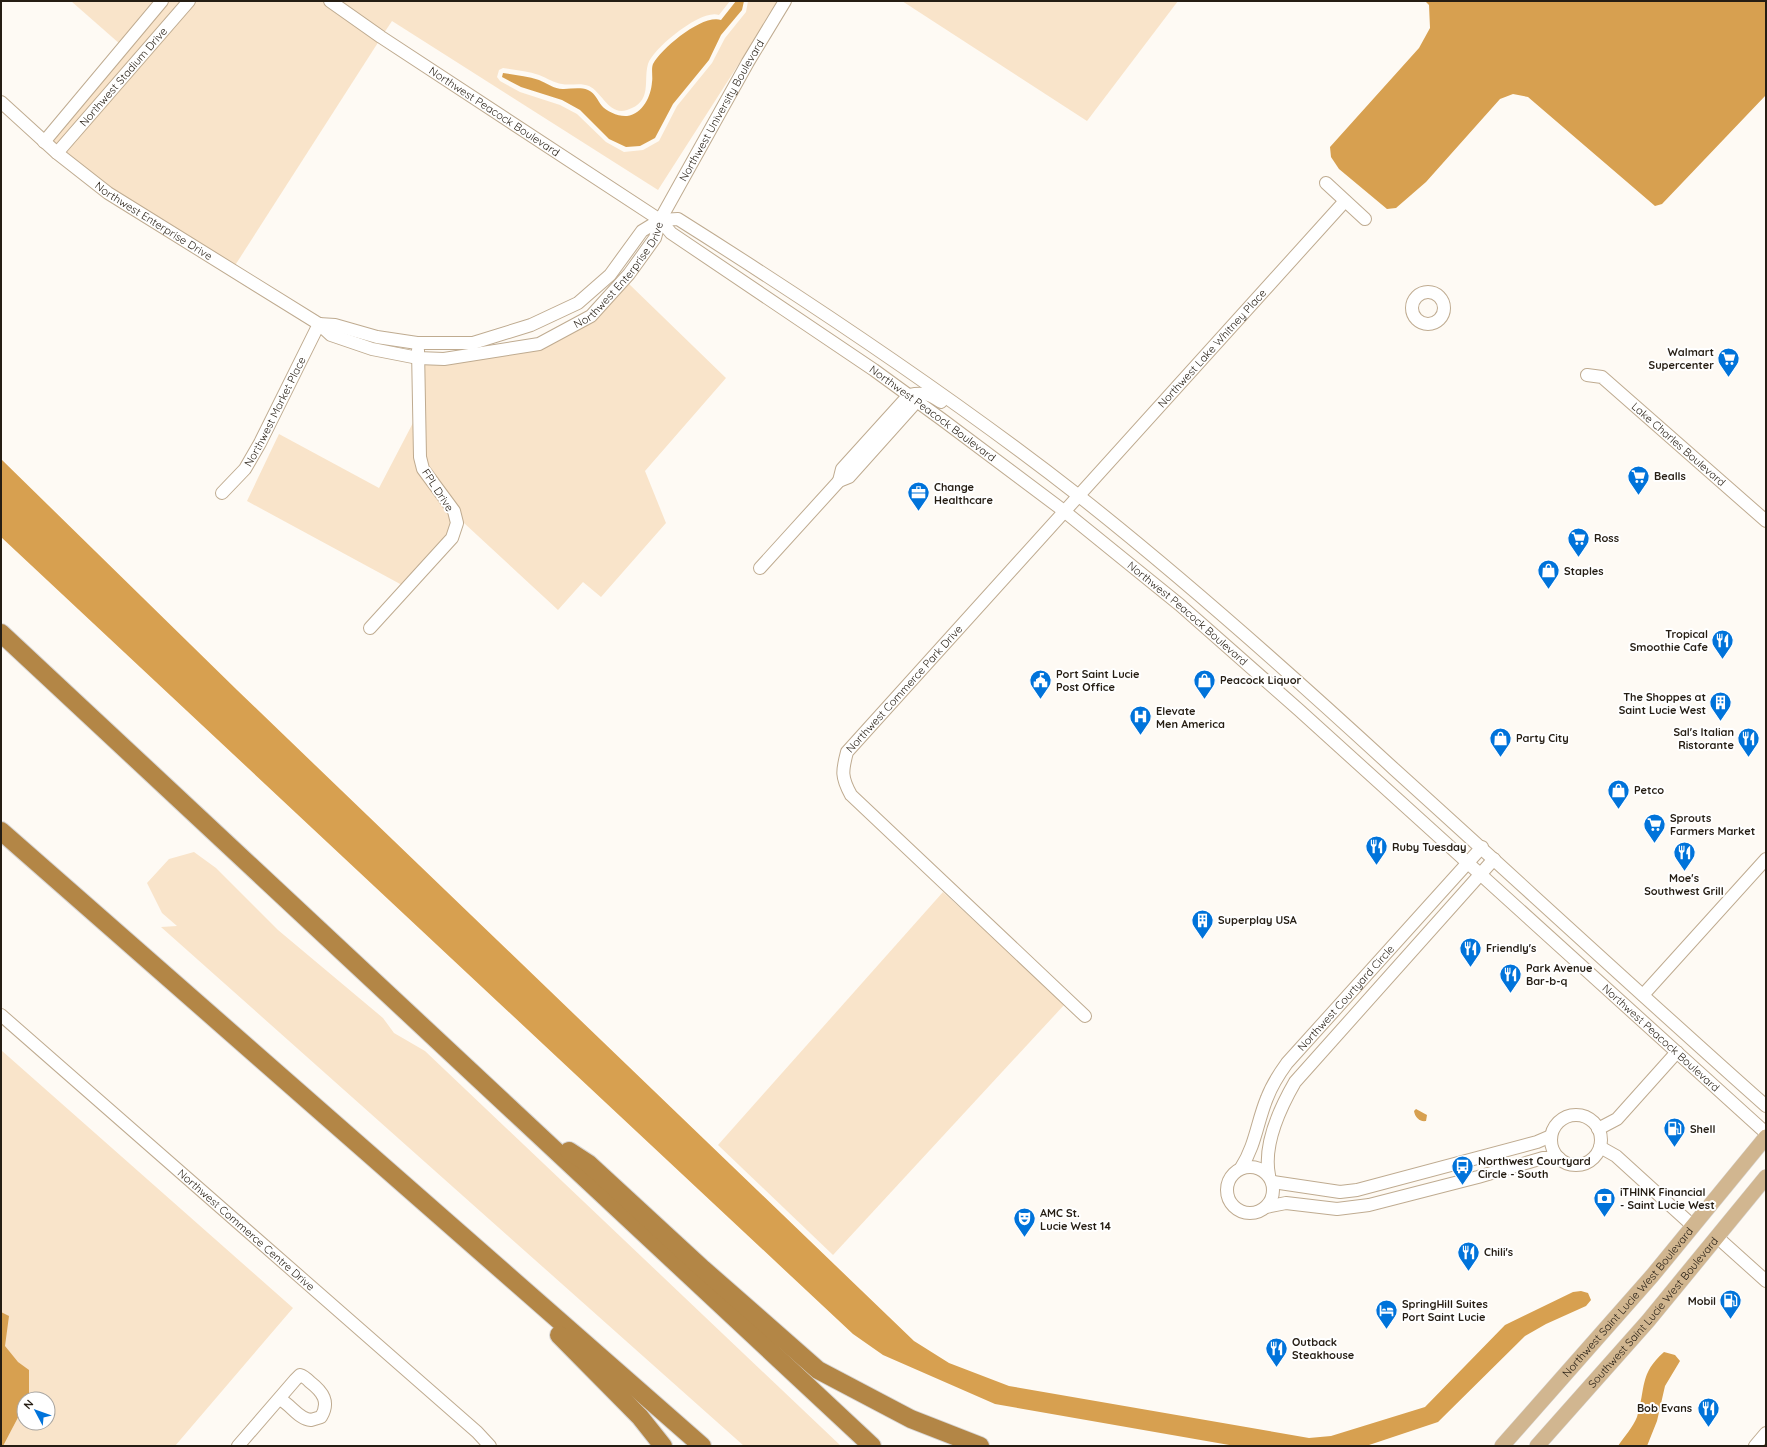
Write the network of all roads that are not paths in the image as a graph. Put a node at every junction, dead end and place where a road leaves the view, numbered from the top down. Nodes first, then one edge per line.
1 (162, 1) edge
2 (189, 1) edge
3 (330, 1) edge
4 (785, 1) edge
5 (1, 102) edge
6 (44, 142) junction
7 (58, 153) junction
8 (1326, 183) dead end
9 (1346, 201) junction
10 (1365, 219) dead end
11 (660, 220) junction
12 (319, 324) junction
13 (417, 344) junction
14 (418, 358) junction
15 (1587, 375) dead end
16 (913, 398) junction
17 (1000, 438) junction
18 (222, 493) dead end
19 (1078, 496) junction
20 (1064, 512) junction
21 (1766, 521) edge
22 (760, 568) dead end
23 (370, 628) dead end
24 (1, 633) edge
25 (1, 831) edge
26 (1482, 847) junction
27 (1494, 859) junction
28 (1766, 859) edge
29 (1468, 862) junction
30 (1481, 874) junction
31 (1388, 950) junction
32 (1401, 962) junction
33 (1644, 995) junction
34 (1, 1015) edge
35 (1085, 1016) dead end
36 (1677, 1052) junction
37 (1766, 1106) edge
38 (532, 1128) junction
39 (1598, 1129) junction
40 (1766, 1133) edge
41 (1551, 1136) junction
42 (1766, 1137) edge
43 (1600, 1147) junction
44 (1558, 1158) junction
45 (1241, 1168) junction
46 (1431, 1171) junction
47 (1766, 1177) edge
48 (1271, 1179) junction
49 (1435, 1188) junction
50 (1266, 1207) junction
51 (1693, 1226) junction
52 (1717, 1237) junction
53 (505, 1273) junction
54 (1766, 1281) edge
55 (279, 1398) dead end
56 (1766, 1434) edge
57 (238, 1446) edge
58 (490, 1446) edge
59 (663, 1446) edge
60 (702, 1446) edge
61 (872, 1446) edge
62 (980, 1446) edge
63 (1502, 1446) edge
64 (1538, 1446) edge
65 (1755, 1446) edge

1 - 6 street, Northwest Stadium Drive
2 - 7 street, Northwest Stadium Drive
3 - 11 street, Northwest Peacock Boulevard
4 - 11 street, Northwest University Boulevard
5 - 6 street, Northwest Enterprise Drive
6 - 7 street, Northwest Enterprise Drive
7 - 12 street, Northwest Enterprise Drive
8 - 9 street
9 - 10 street
9 - 19 street, Northwest Lake Whitney Place
11 - 13 street, Northwest Enterprise Drive
11 - 14 street, Northwest Enterprise Drive
11 - 16 street, Northwest Peacock Boulevard
11 - 17 street, Northwest Peacock Boulevard
12 - 13 street, Northwest Enterprise Drive
12 - 14 street, Northwest Enterprise Drive
12 - 18 street, Northwest Market Place
13 - 14 street, FPL Drive
14 - 23 street, FPL Drive
15 - 21 street, Lake Charles Boulevard
16 - 17 street
16 - 20 street, Northwest Peacock Boulevard
16 - 22 street
17 - 19 street, Northwest Peacock Boulevard
19 - 20 street, Northwest Commerce Park Drive
19 - 26 street, Northwest Peacock Boulevard
20 - 29 street, Northwest Peacock Boulevard
20 - 35 street, Northwest Commerce Park Drive
24 - 38 highway
25 - 53 highway
26 - 27 street, Northwest Peacock Boulevard
26 - 29 street, Northwest Courtyard Circle
27 - 30 street, Northwest Courtyard Circle
27 - 33 street, Northwest Peacock Boulevard
28 - 33 street
29 - 30 street, Northwest Peacock Boulevard
29 - 31 street, Northwest Courtyard Circle
30 - 32 street, Northwest Courtyard Circle
30 - 36 street, Northwest Peacock Boulevard
31 - 32 street
31 - 45 street, Northwest Courtyard Circle
32 - 48 street, Northwest Courtyard Circle
33 - 37 street, Northwest Peacock Boulevard
34 - 58 street, Northwest Commerce Centre Drive
36 - 39 street
36 - 40 street, Northwest Peacock Boulevard
38 - 61 highway
38 - 62 highway
39 - 41 street
39 - 43 street
41 - 44 street
41 - 46 street
42 - 51 main road, Northwest Saint Lucie West Boulevard
43 - 44 street
43 - 51 street
44 - 49 street
45 - 48 street
45 - 50 street
46 - 48 street
46 - 49 street
47 - 52 main road, Southwest Saint Lucie West Boulevard
48 - 50 street
49 - 50 street
51 - 63 main road, Northwest Saint Lucie West Boulevard
52 - 54 street
52 - 64 main road, Southwest Saint Lucie West Boulevard
53 - 59 highway
53 - 60 highway
55 - 57 street
56 - 65 street

